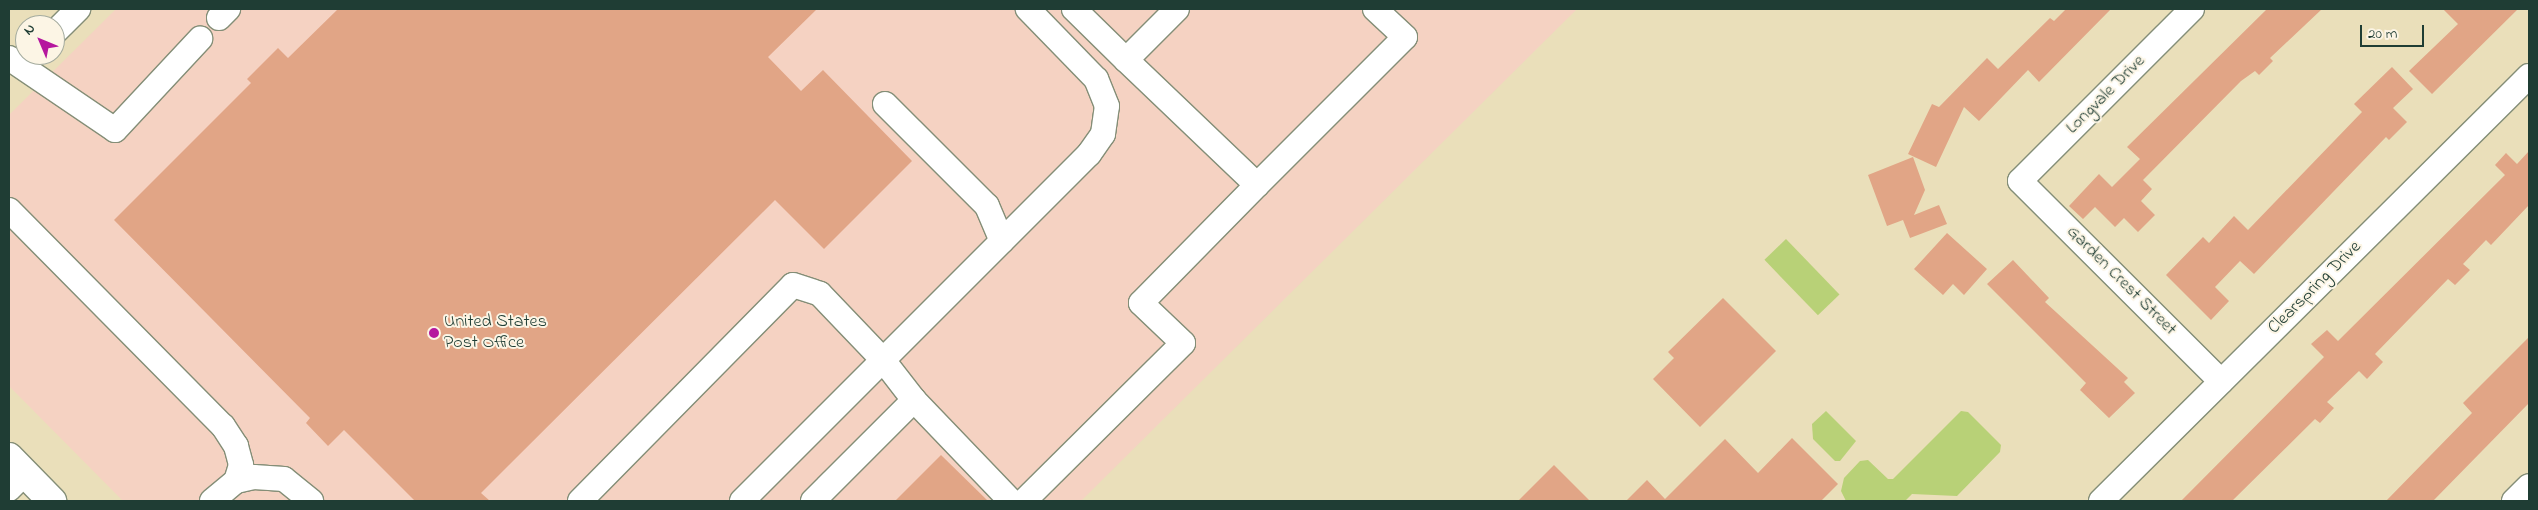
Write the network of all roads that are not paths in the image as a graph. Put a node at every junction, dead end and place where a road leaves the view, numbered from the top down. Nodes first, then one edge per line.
1 (78, 9) edge
2 (1028, 9) edge
3 (1074, 9) edge
4 (1177, 9) edge
5 (1375, 9) edge
6 (2192, 9) edge
7 (65, 22) edge
8 (200, 39) dead end
9 (1126, 60) junction
10 (17, 65) edge
11 (2529, 76) edge
12 (885, 104) dead end
13 (2020, 181) joint
14 (1257, 185) junction
15 (9, 210) edge
16 (1002, 240) junction
17 (883, 360) junction
18 (2221, 381) junction
19 (914, 400) junction
20 (14, 473) edge
21 (236, 481) junction
22 (2529, 486) edge
23 (52, 501) edge
24 (212, 501) edge
25 (311, 501) edge
26 (580, 501) edge
27 (742, 501) edge
28 (813, 501) edge
29 (1011, 501) edge
30 (1024, 501) edge
31 (2101, 501) edge
32 (2514, 501) edge

1 - 7 street
2 - 16 street
3 - 9 street
4 - 9 street
5 - 14 street
6 - 13 street, Longvale Drive
8 - 10 street
9 - 14 street
11 - 18 street, Clearspring Drive
12 - 16 street
13 - 18 street, Garden Crest Street
14 - 30 street
15 - 21 street
16 - 17 street
17 - 19 street
17 - 26 street
17 - 27 street
18 - 31 street, Clearspring Drive
19 - 28 street
19 - 29 street
20 - 23 main road
21 - 24 street
21 - 25 street
22 - 32 street

